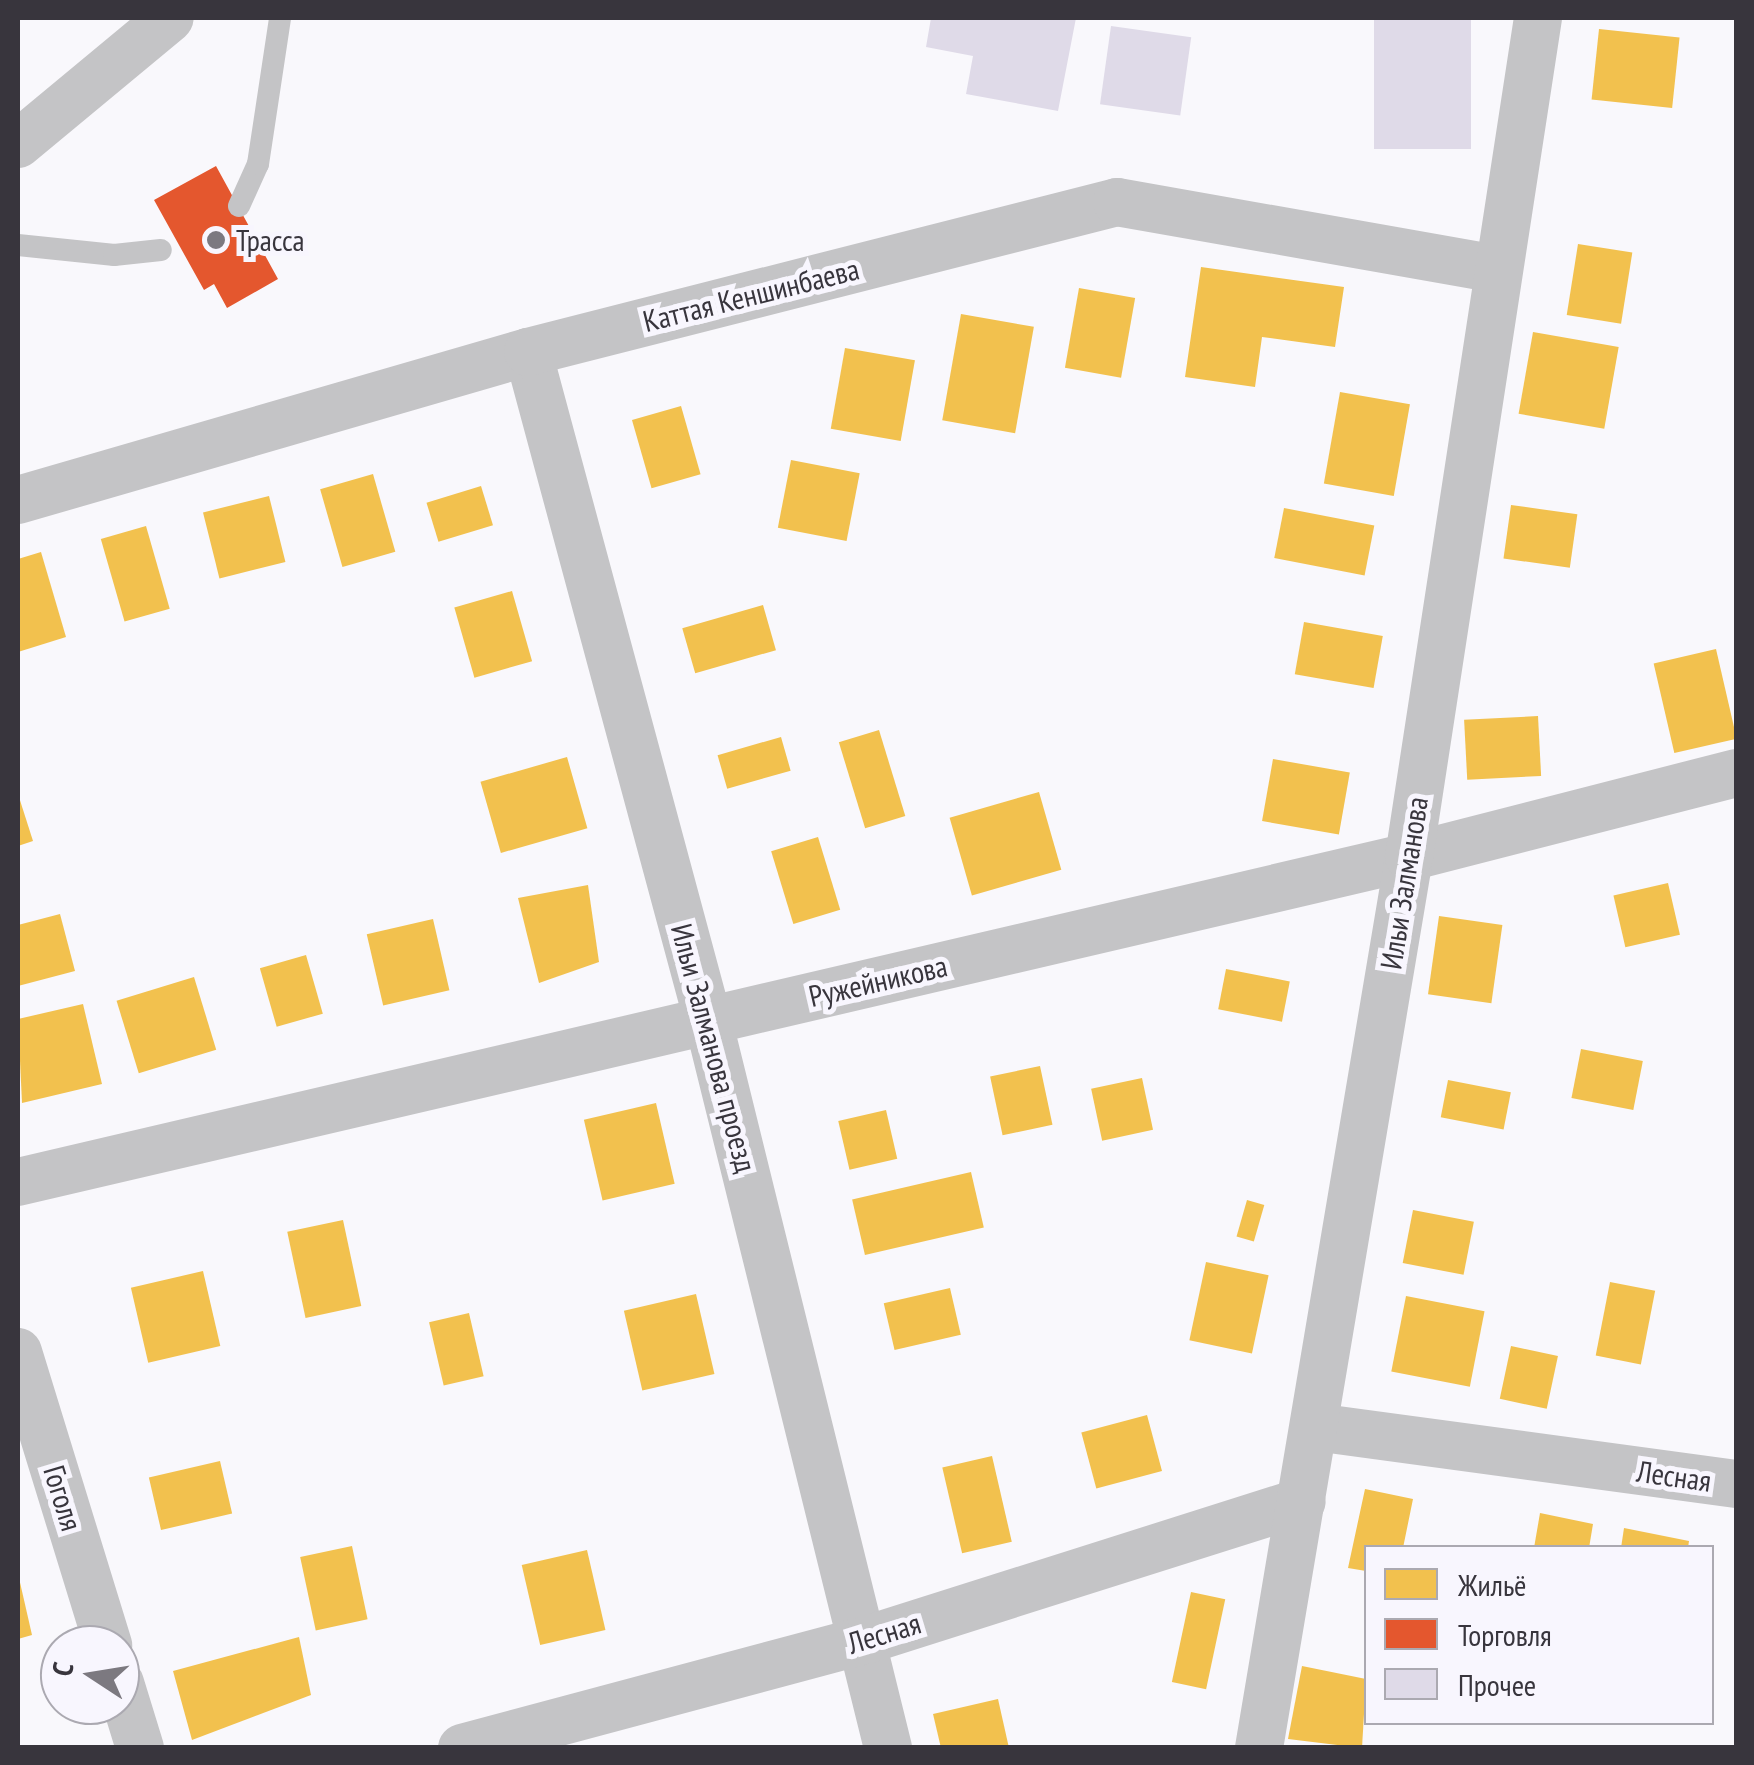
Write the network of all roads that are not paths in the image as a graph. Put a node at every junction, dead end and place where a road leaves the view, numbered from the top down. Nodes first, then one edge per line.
1 (170, 18) edge
2 (280, 18) edge
3 (1538, 18) edge
4 (18, 144) edge
5 (238, 206) dead end
6 (18, 245) edge
7 (161, 250) dead end
8 (1496, 269) junction
9 (528, 352) junction
10 (18, 500) edge
11 (1736, 774) edge
12 (1408, 857) junction
13 (708, 1020) junction
14 (18, 1182) edge
15 (18, 1352) edge
16 (1314, 1427) junction
17 (1736, 1484) edge
18 (1302, 1502) junction
19 (102, 1625) edge
20 (866, 1640) junction
21 (462, 1748) edge
22 (888, 1748) edge
23 (1259, 1748) edge

1 - 4 street
2 - 5 lane
3 - 8 street, Ильи Залманова
6 - 7 lane
8 - 9 street, Каттая Кеншинбаева
8 - 12 street, Ильи Залманова
9 - 10 street, Каттая Кеншинбаева
9 - 13 street, Ильи Залманова проезд
11 - 12 street, Ружейникова
12 - 13 street, Ружейникова
12 - 16 street, Ильи Залманова
13 - 14 street, Ружейникова
13 - 20 street, Ильи Залманова проезд
15 - 19 street, Гоголя
16 - 17 street, Лесная
16 - 18 street, Ильи Залманова
18 - 20 street, Лесная
18 - 23 street, Ильи Залманова
20 - 21 street, Лесная
20 - 22 street, Ильи Залманова проезд

